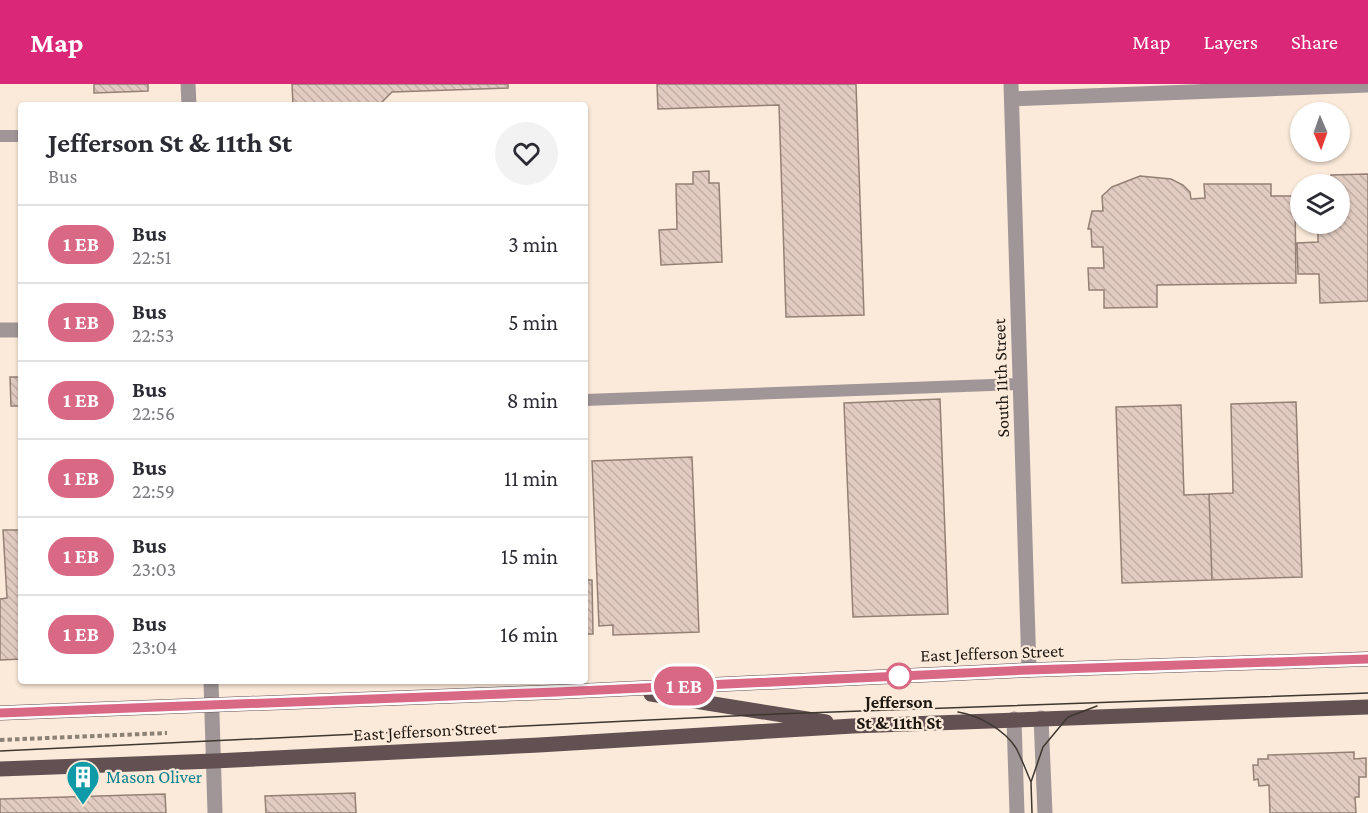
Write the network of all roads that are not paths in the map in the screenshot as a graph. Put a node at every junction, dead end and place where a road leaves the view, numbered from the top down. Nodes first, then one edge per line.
1 (188, 84) edge
2 (1368, 85) edge
3 (1297, 86) edge
4 (1139, 89) edge
5 (1012, 92) edge
6 (189, 102) edge
7 (18, 135) edge
8 (0, 136) edge
9 (0, 330) edge
10 (18, 330) edge
11 (1020, 384) junction
12 (588, 400) edge
13 (1368, 659) edge
14 (1029, 670) junction
15 (211, 684) edge
16 (618, 689) junction
17 (212, 705) junction
18 (1368, 706) edge
19 (0, 713) edge
20 (1041, 718) junction
21 (1014, 719) junction
22 (852, 726) junction
23 (214, 761) junction
24 (0, 769) edge
25 (215, 813) edge
26 (1017, 813) edge
27 (1045, 813) edge

1 - 6 street
2 - 3 street
3 - 4 street
4 - 5 street
5 - 11 street, South 11th Street
7 - 8 lane
9 - 10 street
11 - 12 lane
11 - 14 street, South 11th Street
13 - 14 main road, East Jefferson Street
14 - 16 main road, East Jefferson Street
15 - 17 street
16 - 17 main road, East Jefferson Street
16 - 22 main road, East Jefferson Street
17 - 19 main road, East Jefferson Street
17 - 23 street
18 - 20 main road, East Jefferson Street
20 - 21 main road, East Jefferson Street
20 - 27 street
21 - 22 main road, East Jefferson Street
21 - 26 street
22 - 23 main road, East Jefferson Street
23 - 24 main road, East Jefferson Street
23 - 25 street

